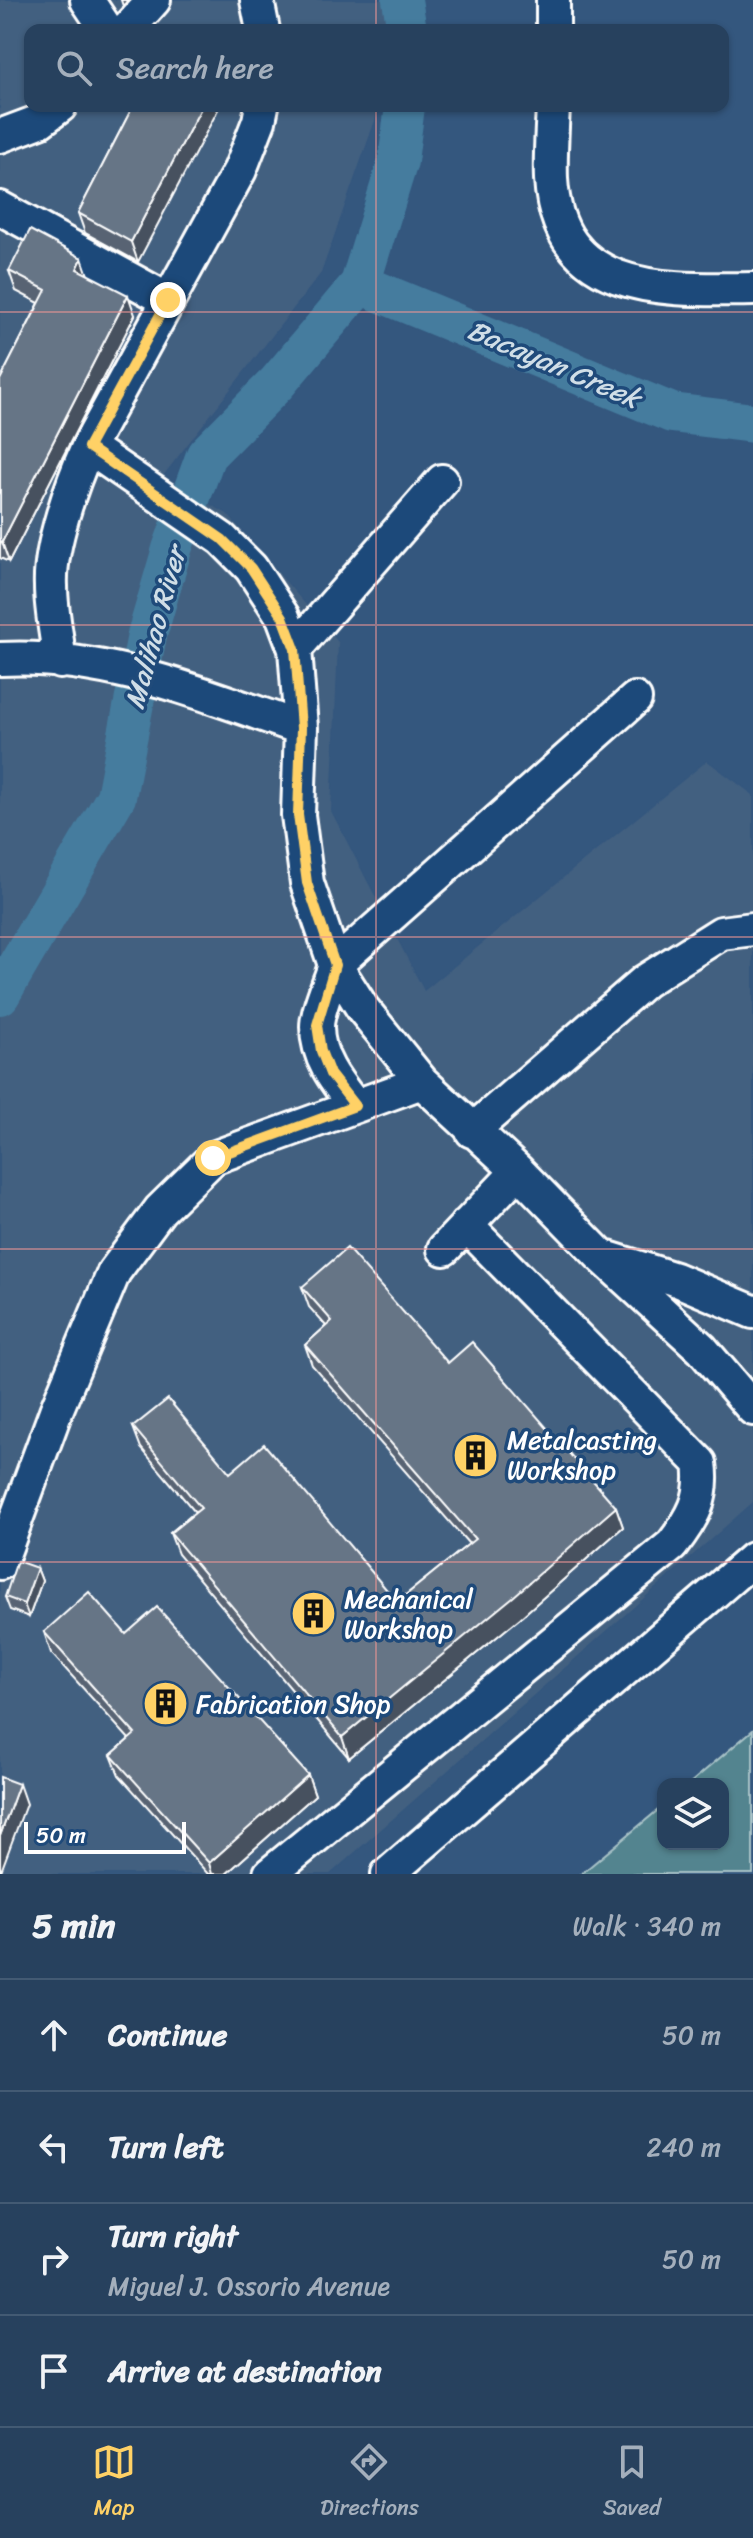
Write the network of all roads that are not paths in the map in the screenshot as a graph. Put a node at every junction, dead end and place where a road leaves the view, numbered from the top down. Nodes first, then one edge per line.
1 (87, 0) edge
2 (154, 0) edge
3 (257, 0) edge
4 (553, 0) edge
5 (103, 24) edge
6 (132, 24) edge
7 (262, 24) edge
8 (553, 24) edge
9 (52, 112) edge
10 (261, 112) edge
11 (553, 112) edge
12 (0, 136) edge
13 (0, 208) edge
14 (753, 289) edge
15 (168, 300) junction
16 (88, 447) junction
17 (442, 481) dead end
18 (295, 649) junction
19 (0, 659) edge
20 (60, 662) junction
21 (635, 699) dead end
22 (301, 728) junction
23 (753, 929) edge
24 (335, 965) junction
25 (422, 1082) junction
26 (355, 1106) junction
27 (472, 1131) junction
28 (518, 1171) junction
29 (466, 1225) junction
30 (444, 1249) dead end
31 (601, 1256) junction
32 (753, 1312) edge
33 (753, 1409) edge
34 (753, 1559) edge
35 (0, 1563) edge
36 (270, 1874) edge
37 (388, 1874) edge

1 - 5 street
2 - 6 street
3 - 7 street
4 - 8 street
9 - 12 street
10 - 15 street
11 - 14 street
13 - 15 street
15 - 16 street
16 - 18 street
16 - 20 street
17 - 18 street
18 - 22 street
19 - 20 street
20 - 22 street
21 - 24 street
22 - 24 street
23 - 27 street
24 - 25 street
24 - 26 street
25 - 26 street
25 - 27 street
26 - 35 street
27 - 28 street
28 - 29 street
28 - 31 street
29 - 30 street
29 - 36 street
31 - 32 street
31 - 33 street
34 - 37 street

